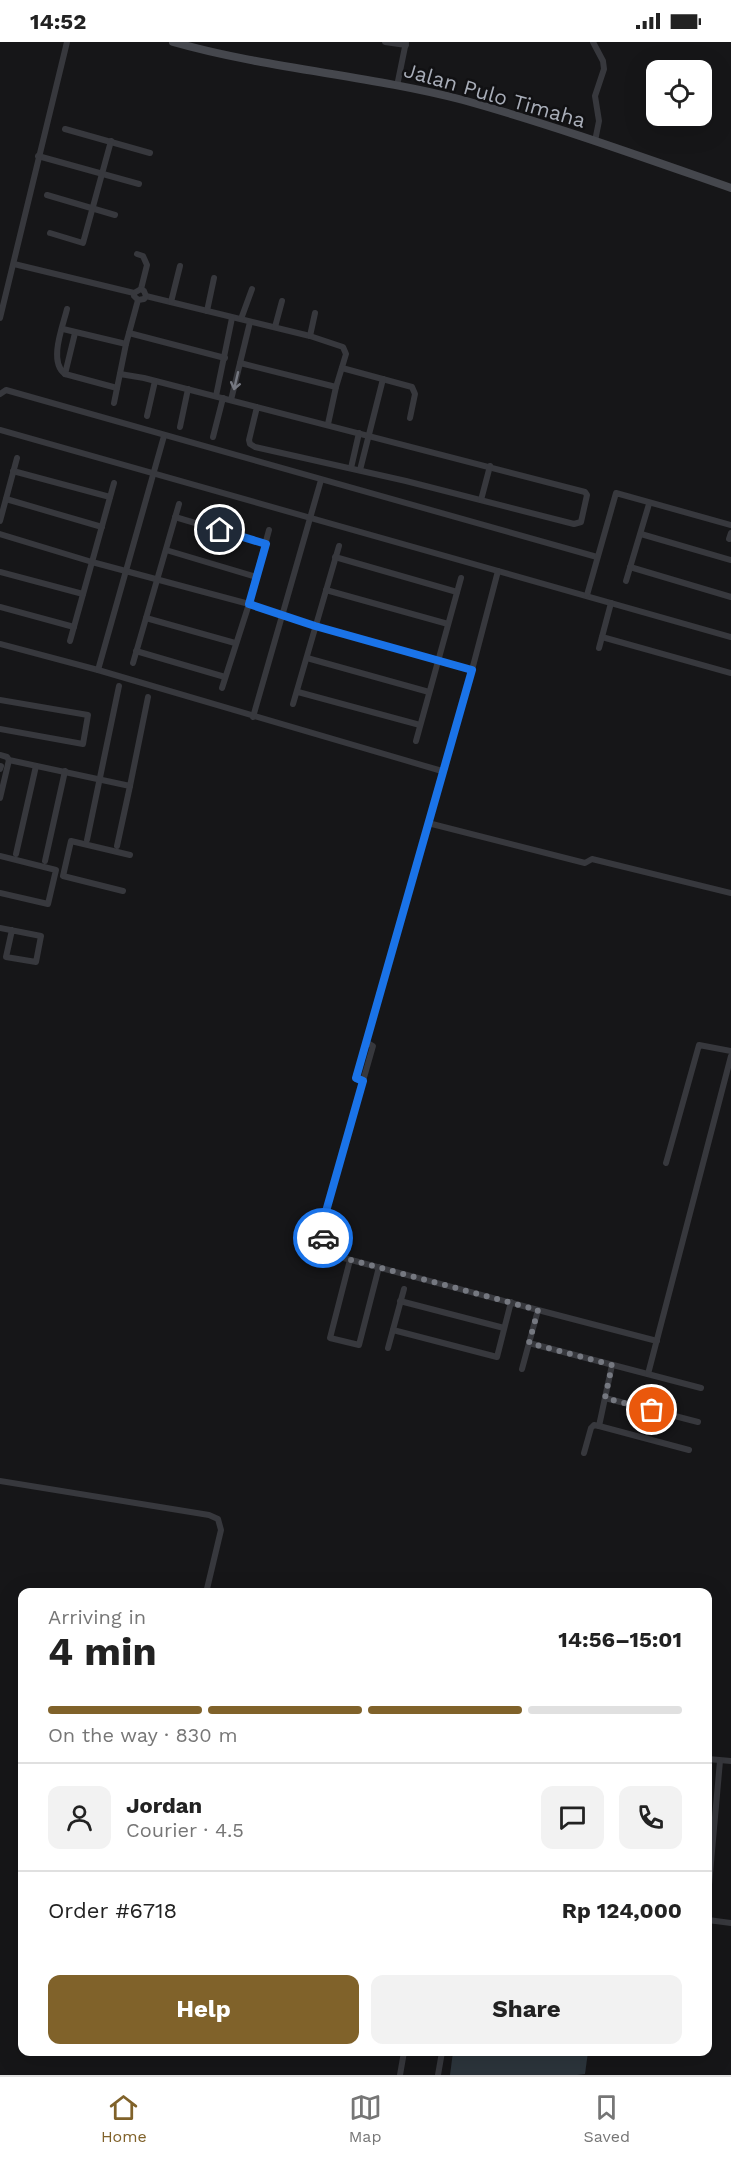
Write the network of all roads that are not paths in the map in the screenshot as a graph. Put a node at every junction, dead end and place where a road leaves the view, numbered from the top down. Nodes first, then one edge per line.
1 (67, 42) edge
2 (173, 42) edge
3 (385, 42) edge
4 (593, 42) edge
5 (406, 44) edge
6 (397, 86) junction
7 (65, 129) dead end
8 (596, 137) junction
9 (111, 141) junction
10 (150, 153) dead end
11 (38, 156) junction
12 (102, 173) junction
13 (140, 184) dead end
14 (731, 188) edge
15 (47, 195) dead end
16 (92, 208) junction
17 (115, 214) dead end
18 (50, 232) dead end
19 (137, 254) dead end
20 (14, 264) junction
21 (180, 266) dead end
22 (214, 278) dead end
23 (141, 289) junction
24 (252, 289) dead end
25 (134, 293) junction
26 (146, 296) junction
27 (138, 300) junction
28 (282, 301) dead end
29 (171, 303) junction
30 (67, 309) dead end
31 (207, 311) junction
32 (315, 312) dead end
33 (0, 318) edge
34 (232, 318) junction
35 (241, 319) junction
36 (250, 322) junction
37 (275, 327) junction
38 (63, 329) junction
39 (75, 333) junction
40 (129, 333) junction
41 (310, 336) junction
42 (126, 344) junction
43 (225, 358) junction
44 (240, 363) junction
45 (342, 368) junction
46 (65, 374) junction
47 (120, 374) junction
48 (383, 379) junction
49 (155, 381) junction
50 (336, 387) junction
51 (117, 388) junction
52 (188, 389) junction
53 (0, 394) edge
54 (220, 397) junction
55 (231, 400) junction
56 (114, 403) dead end
57 (257, 407) junction
58 (147, 416) dead end
59 (410, 418) dead end
60 (328, 424) junction
61 (180, 427) dead end
62 (0, 430) edge
63 (359, 433) junction
64 (368, 435) junction
65 (164, 436) junction
66 (213, 437) dead end
67 (17, 458) dead end
68 (490, 466) junction
69 (351, 468) junction
70 (360, 470) junction
71 (13, 471) junction
72 (152, 473) junction
73 (321, 480) junction
74 (114, 483) dead end
75 (618, 485) dead end
76 (616, 493) junction
77 (110, 497) junction
78 (6, 500) junction
79 (481, 500) junction
80 (179, 504) dead end
81 (649, 504) junction
82 (175, 517) junction
83 (310, 517) junction
84 (0, 521) edge
85 (731, 525) edge
86 (102, 527) junction
87 (268, 530) dead end
88 (0, 534) edge
89 (641, 534) junction
90 (266, 544) junction
91 (339, 546) dead end
92 (166, 550) junction
93 (335, 557) junction
94 (597, 557) junction
95 (731, 560) edge
96 (92, 562) junction
97 (630, 567) junction
98 (126, 571) junction
99 (498, 571) junction
100 (0, 572) edge
101 (256, 577) junction
102 (461, 578) dead end
103 (159, 580) junction
104 (626, 580) dead end
105 (326, 591) junction
106 (457, 592) junction
107 (83, 594) junction
108 (587, 596) junction
109 (731, 597) edge
110 (611, 603) junction
111 (249, 604) junction
112 (0, 607) edge
113 (283, 615) junction
114 (146, 618) junction
115 (448, 624) junction
116 (315, 626) junction
117 (74, 627) junction
118 (602, 637) junction
119 (731, 637) edge
120 (70, 641) dead end
121 (235, 643) junction
122 (0, 644) edge
123 (599, 648) dead end
124 (136, 651) junction
125 (308, 658) junction
126 (438, 660) junction
127 (133, 663) dead end
128 (98, 670) junction
129 (472, 670) junction
130 (731, 673) edge
131 (225, 677) junction
132 (118, 686) dead end
133 (222, 688) dead end
134 (298, 692) junction
135 (429, 692) junction
136 (148, 697) dead end
137 (0, 700) edge
138 (293, 704) dead end
139 (253, 717) junction
140 (420, 725) junction
141 (0, 729) edge
142 (416, 741) dead end
143 (0, 755) edge
144 (9, 760) junction
145 (36, 766) junction
146 (65, 771) junction
147 (442, 771) junction
148 (100, 779) junction
149 (130, 786) junction
150 (0, 798) edge
151 (428, 823) junction
152 (87, 840) dead end
153 (117, 846) dead end
154 (16, 854) dead end
155 (130, 855) dead end
156 (0, 856) edge
157 (45, 861) dead end
158 (56, 870) junction
159 (63, 876) junction
160 (123, 891) dead end
161 (0, 893) edge
162 (731, 893) edge
163 (0, 928) edge
164 (12, 930) junction
165 (731, 1054) edge
166 (666, 1163) dead end
167 (350, 1260) junction
168 (379, 1268) junction
169 (404, 1288) dead end
170 (400, 1302) junction
171 (511, 1302) junction
172 (538, 1310) junction
173 (504, 1328) junction
174 (393, 1330) junction
175 (657, 1341) junction
176 (529, 1343) junction
177 (388, 1347) dead end
178 (612, 1365) junction
179 (522, 1369) dead end
180 (648, 1374) junction
181 (701, 1388) dead end
182 (605, 1398) junction
183 (698, 1422) dead end
184 (599, 1426) junction
185 (689, 1450) dead end
186 (584, 1453) dead end
187 (0, 1481) edge
188 (207, 1588) edge
189 (712, 1760) edge
190 (720, 1761) junction
191 (731, 1761) edge
192 (712, 1851) edge
193 (712, 1921) edge
194 (731, 1923) edge
195 (403, 2056) edge
196 (441, 2056) edge
197 (400, 2075) edge
198 (438, 2075) edge

1 - 11 street
2 - 6 street, Jalan Pulo Timaha
3 - 5 street
4 - 8 street
5 - 6 street
6 - 8 street, Jalan Pulo Timaha
7 - 9 street
8 - 14 street, Jalan Pulo Timaha
9 - 10 street
9 - 12 street
11 - 12 street
11 - 20 street
12 - 13 street
12 - 16 street
15 - 16 street
16 - 17 street
16 - 18 street
19 - 23 street
20 - 25 street
20 - 33 street
21 - 29 street
22 - 31 street
23 - 25 street
23 - 26 street
24 - 35 street
25 - 27 street
26 - 27 street
26 - 29 street
27 - 40 street
28 - 37 street
29 - 31 street
30 - 38 street
31 - 34 street
32 - 41 street
34 - 35 street
34 - 43 street
35 - 36 street
36 - 37 street
36 - 44 street
37 - 41 street
38 - 39 street
38 - 46 street
39 - 42 street
39 - 46 street
40 - 42 street
40 - 43 street
41 - 45 street
42 - 47 street
43 - 54 street
44 - 50 street
44 -> 55 street
45 - 48 street
45 - 50 street
46 - 51 street
47 - 49 street
47 - 51 street
48 - 59 street
48 - 64 street
49 - 52 street
49 - 58 street
50 - 60 street
51 - 56 street
52 - 54 street
52 - 61 street
53 - 65 street
54 - 55 street
54 - 66 street
55 - 57 street
57 - 60 street
57 - 69 street
60 - 63 street
62 - 72 street
63 - 64 street
63 - 69 street
64 - 68 street
64 - 70 street
65 - 72 street
65 - 73 street
67 - 71 street
68 - 79 street
68 - 79 street
69 - 70 street
70 - 79 street
71 - 77 street
71 - 78 street
72 - 83 street
72 - 98 street
73 - 83 street
73 - 94 street
74 - 77 street
75 - 76 street
76 - 81 street
76 - 94 street
77 - 86 street
78 - 84 street
78 - 86 street
80 - 82 street
81 - 85 street
81 - 89 street
82 - 90 street
82 - 92 street
83 - 99 street
83 - 113 street
86 - 96 street
87 - 90 street
88 - 96 street
89 - 95 street
89 - 97 street
90 - 101 street
91 - 93 street
92 - 101 street
92 - 103 street
93 - 105 street
93 - 106 street
94 - 108 street
96 - 98 street
96 - 107 street
97 - 104 street
97 - 109 street
98 - 103 street
98 - 128 street
99 - 108 street
99 - 129 street
100 - 107 street
101 - 111 street
102 - 106 street
103 - 111 street
103 - 114 street
105 - 115 street
105 - 116 street
106 - 115 street
107 - 117 street
108 - 110 street
110 - 118 street
110 - 119 street
111 - 113 street
111 - 121 street
112 - 117 street
113 - 116 street
113 - 139 street
114 - 121 street
114 - 124 street
115 - 126 street
116 - 125 street
116 - 126 street
117 - 120 street
118 - 123 street
118 - 130 street
121 - 131 street
122 - 128 street
124 - 127 street
124 - 131 street
125 - 134 street
125 - 135 street
126 - 129 street
126 - 135 street
128 - 139 street
129 - 147 street
131 - 133 street
132 - 148 street
134 - 138 street
134 - 140 street
135 - 140 street
136 - 149 street
137 - 141 street
139 - 147 street
140 - 142 street
143 - 144 street
144 - 145 street
144 - 150 street
145 - 146 street
145 - 154 street
146 - 148 street
146 - 157 street
147 - 151 street
148 - 149 street
148 - 152 street
149 - 153 street
151 - 162 street
151 - 167 street
155 - 159 street
156 - 158 street
158 - 159 street
158 - 161 street
159 - 160 street
163 - 164 street
164 - 164 street
165 - 166 street
165 - 175 street
167 - 168 street
167 - 168 street
168 - 171 street
169 - 170 street
170 - 173 street
170 - 174 street
171 - 172 street
171 - 173 street
172 - 175 street
172 - 176 street
173 - 174 street
174 - 177 street
175 - 180 street
176 - 178 street
176 - 179 street
178 - 180 street
178 - 182 street
180 - 181 street
182 - 183 street
182 - 184 street
184 - 185 street
184 - 186 street
187 - 188 street
189 - 190 street
190 - 191 street
190 - 192 street
193 - 194 street
195 - 197 street
196 - 198 street

